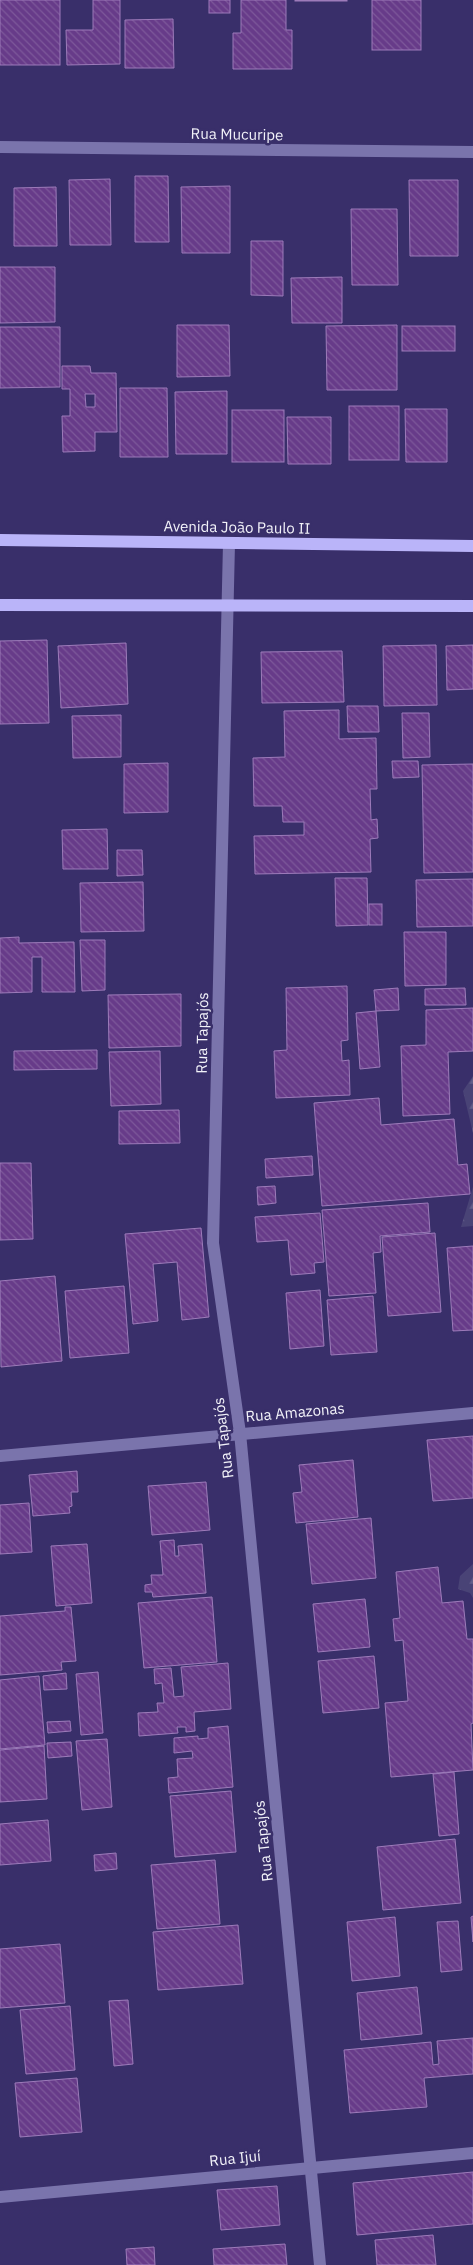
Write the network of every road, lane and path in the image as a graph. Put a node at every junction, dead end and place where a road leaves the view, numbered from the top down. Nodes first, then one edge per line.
1 (0, 147) edge
2 (473, 152) edge
3 (0, 540) edge
4 (229, 543) junction
5 (473, 546) edge
6 (0, 605) edge
7 (228, 605) junction
8 (473, 606) edge
9 (473, 1412) edge
10 (240, 1433) junction
11 (0, 1456) edge
12 (473, 2153) edge
13 (311, 2167) junction
14 (0, 2197) edge
15 (320, 2265) edge

1 - 2 street, Rua Mucuripe
3 - 4 main road, Avenida João Paulo II
4 - 5 main road, Avenida João Paulo II
4 - 7 street, Rua Tapajós
6 - 7 main road
7 - 8 main road
7 - 10 street, Rua Tapajós
9 - 10 street, Rua Amazonas
10 - 11 street, Rua Amazonas
10 - 13 street, Rua Tapajós
12 - 13 street, Rua Ijuí
13 - 14 street, Rua Ijuí
13 - 15 street, Rua Tapajós

